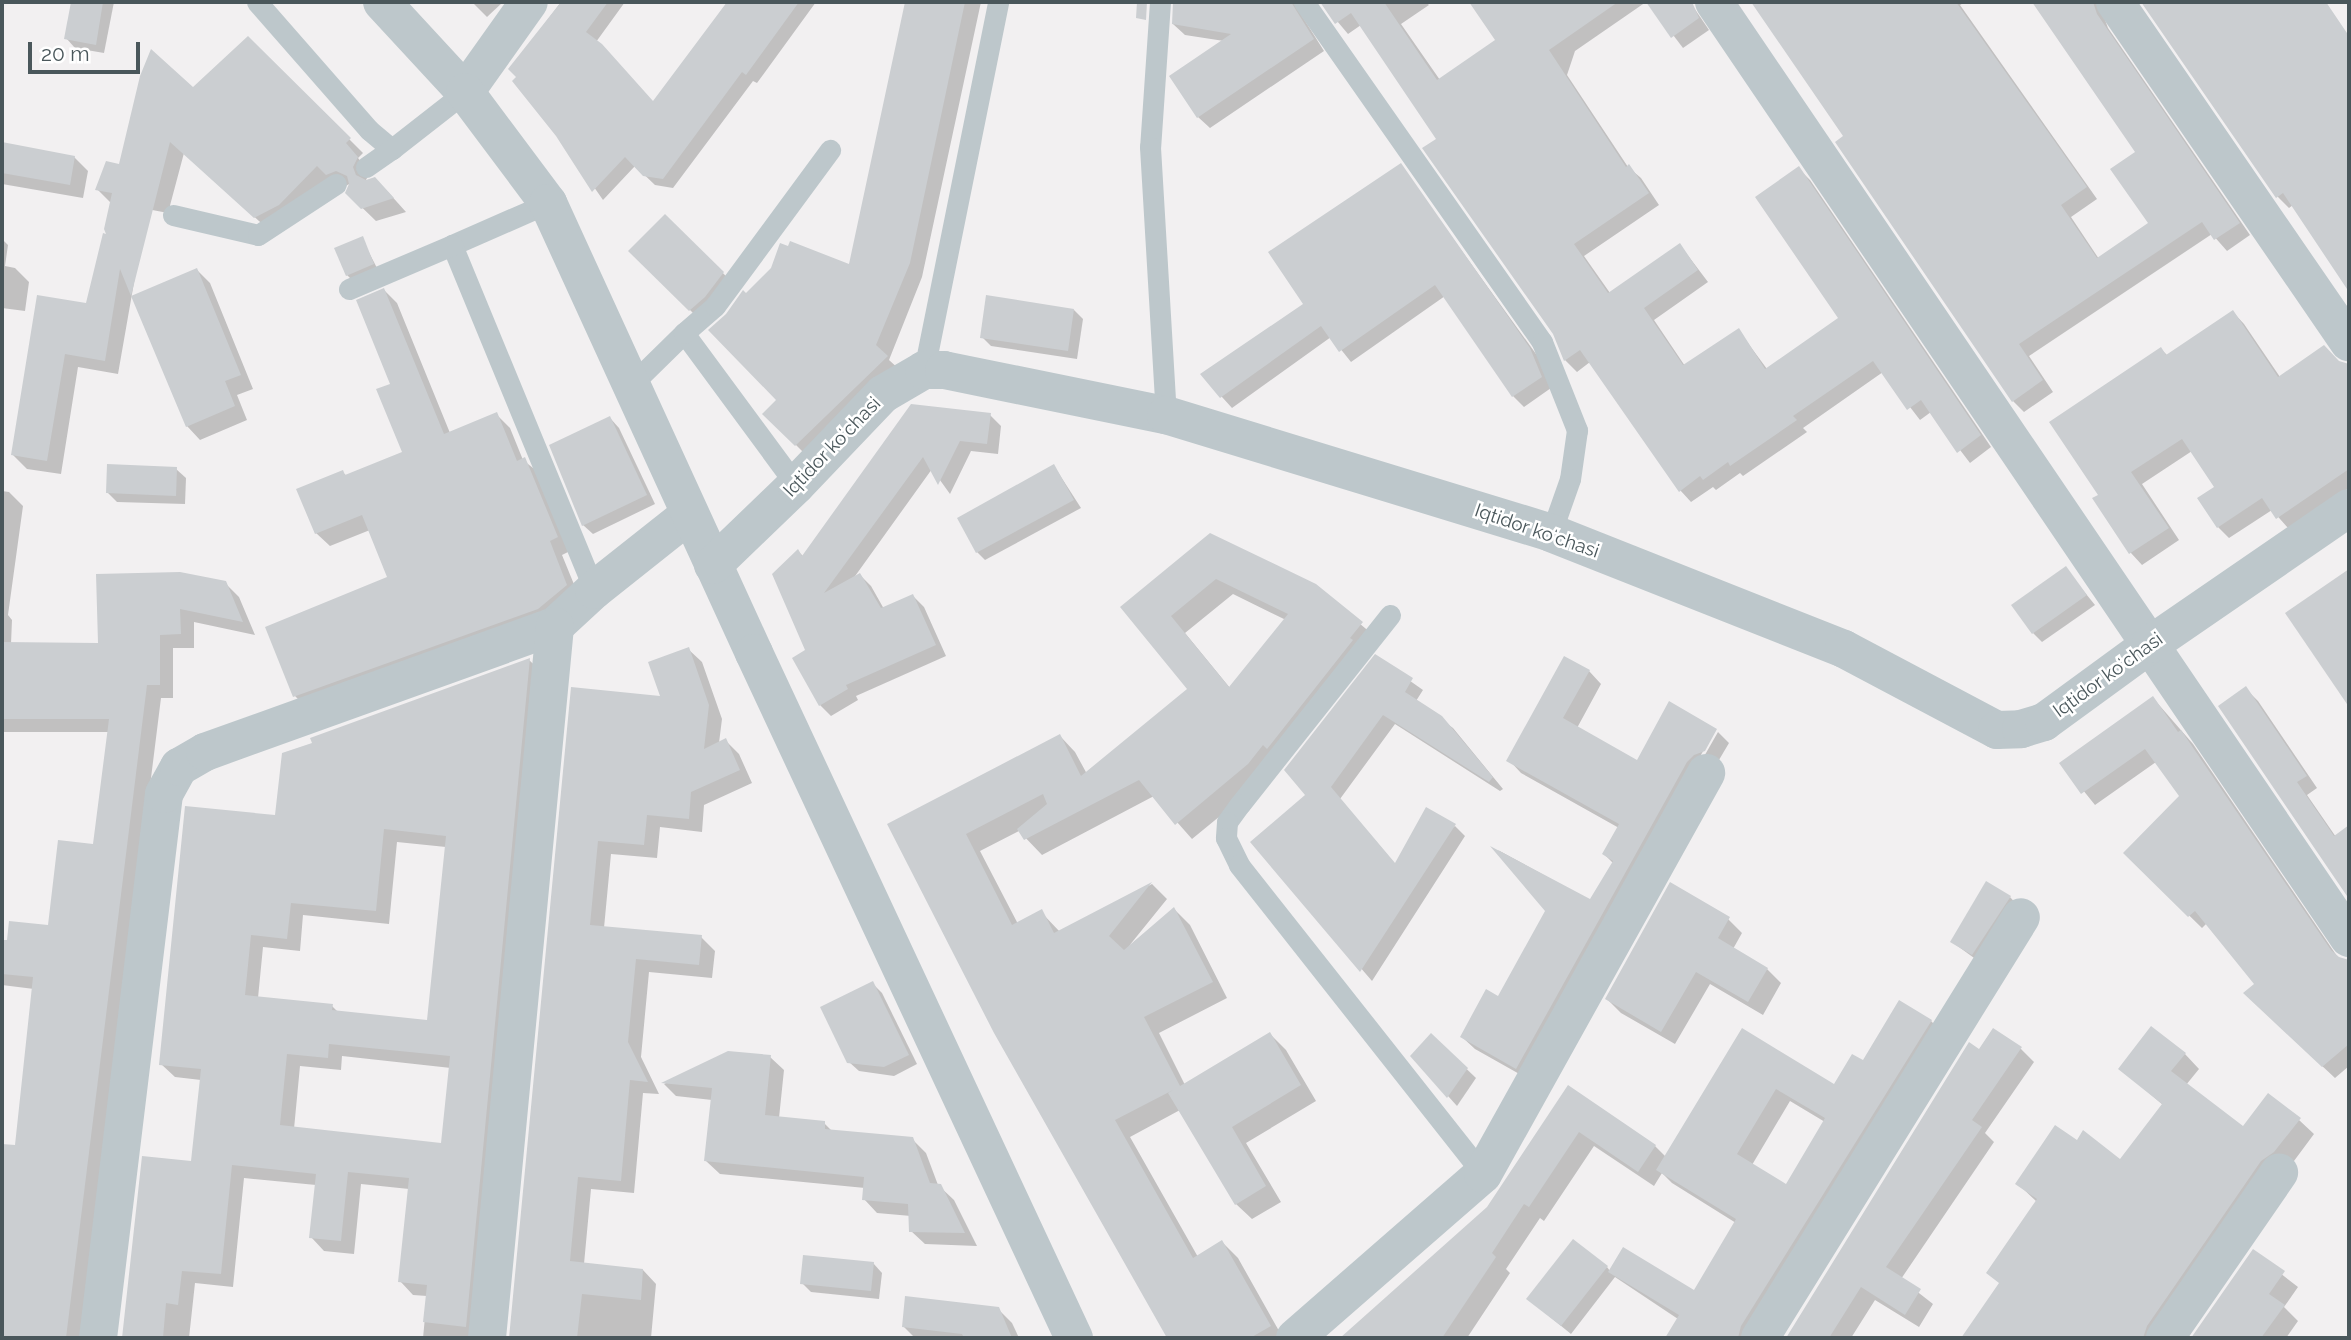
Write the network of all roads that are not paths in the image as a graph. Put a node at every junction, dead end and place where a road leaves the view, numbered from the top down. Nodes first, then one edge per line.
1 (257, 2) edge
2 (382, 2) edge
3 (529, 2) edge
4 (998, 2) edge
5 (1160, 2) edge
6 (1304, 2) edge
7 (1713, 2) edge
8 (2115, 2) edge
9 (465, 92) junction
10 (392, 149) junction
11 (830, 150) dead end
12 (366, 167) dead end
13 (336, 184) dead end
14 (548, 203) junction
15 (173, 215) dead end
16 (452, 245) junction
17 (349, 289) dead end
18 (684, 333) junction
19 (2349, 342) edge
20 (924, 370) junction
21 (633, 383) junction
22 (1166, 415) junction
23 (796, 485) junction
24 (2349, 508) edge
25 (690, 514) junction
26 (1551, 533) junction
27 (713, 565) junction
28 (594, 590) junction
29 (1390, 615) dead end
30 (555, 626) junction
31 (2151, 644) junction
32 (1706, 773) dead end
33 (2021, 917) dead end
34 (2349, 938) edge
35 (2279, 1173) dead end
36 (1483, 1174) junction
37 (98, 1338) edge
38 (487, 1338) edge
39 (1074, 1338) edge
40 (1294, 1338) edge
41 (1760, 1338) edge
42 (2165, 1338) edge

1 - 10 lane
2 - 9 street
3 - 9 street
4 - 20 lane
5 - 22 lane
6 - 26 lane
7 - 31 street
8 - 19 street
9 - 10 lane
9 - 14 street
10 - 12 lane
11 - 18 lane
13 - 15 lane
14 - 16 lane
14 - 21 street
16 - 17 lane
16 - 28 lane
18 - 21 lane
18 - 23 lane
20 - 22 street, Iqtidor koʻchasi
20 - 23 street, Iqtidor koʻchasi
21 - 25 street
22 - 26 street, Iqtidor koʻchasi
23 - 27 street, Iqtidor koʻchasi
24 - 31 street, Iqtidor koʻchasi
25 - 27 street
25 - 28 street
26 - 31 street, Iqtidor koʻchasi
27 - 39 street
28 - 30 street
29 - 36 lane
30 - 37 street
30 - 38 street
31 - 34 street
32 - 36 street
33 - 41 street
35 - 42 street
36 - 40 street

